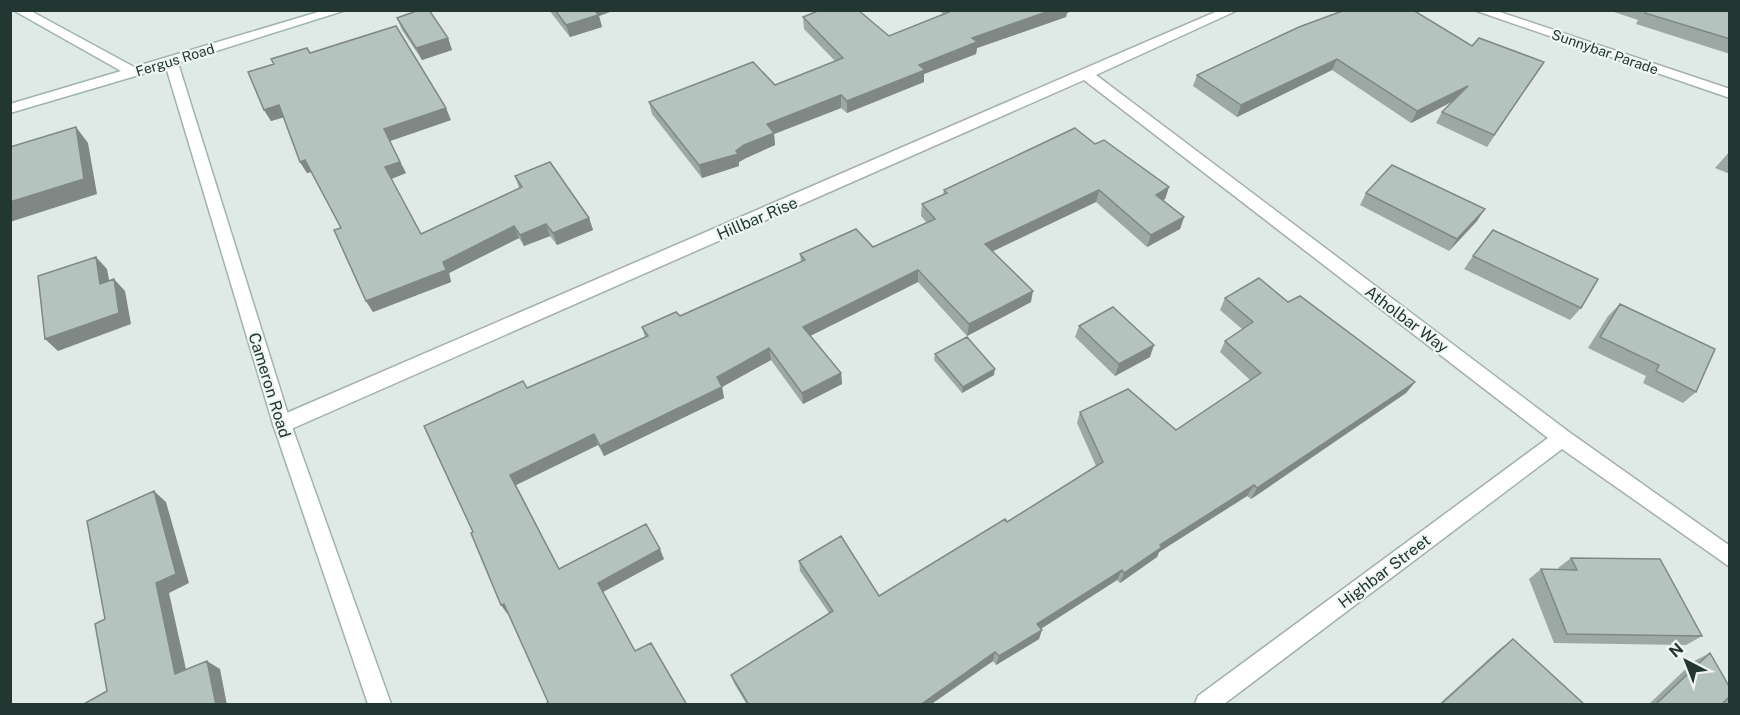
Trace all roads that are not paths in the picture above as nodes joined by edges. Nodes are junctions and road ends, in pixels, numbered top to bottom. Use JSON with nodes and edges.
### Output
{"nodes":[{"id":1,"x":19,"y":10,"type":"edge"},
{"id":2,"x":340,"y":10,"type":"edge"},
{"id":3,"x":1232,"y":10,"type":"edge"},
{"id":4,"x":1480,"y":10,"type":"edge"},
{"id":5,"x":171,"y":61,"type":"junction"},
{"id":6,"x":132,"y":72,"type":"junction"},
{"id":7,"x":1087,"y":75,"type":"junction"},
{"id":8,"x":1730,"y":94,"type":"edge"},
{"id":9,"x":10,"y":109,"type":"edge"},
{"id":10,"x":282,"y":424,"type":"junction"},
{"id":11,"x":1562,"y":438,"type":"junction"},
{"id":12,"x":1730,"y":558,"type":"edge"},
{"id":13,"x":380,"y":705,"type":"edge"},
{"id":14,"x":1206,"y":705,"type":"edge"}],
"edges":[{"from":1,"to":6,"type":"street"},
{"from":2,"to":5,"type":"street","name":"Fergus Road"},
{"from":3,"to":7,"type":"street","name":"Hillbar Rise"},
{"from":4,"to":8,"type":"street","name":"Sunnybar Parade"},
{"from":5,"to":6,"type":"street","name":"Fergus Road"},
{"from":5,"to":10,"type":"street","name":"Cameron Road"},
{"from":6,"to":9,"type":"street","name":"Fergus Road"},
{"from":7,"to":10,"type":"street","name":"Hillbar Rise"},
{"from":7,"to":11,"type":"street","name":"Atholbar Way"},
{"from":10,"to":13,"type":"street","name":"Cameron Road"},
{"from":11,"to":12,"type":"street","name":"Atholbar Way"},
{"from":11,"to":14,"type":"street","name":"Highbar Street"}]}
